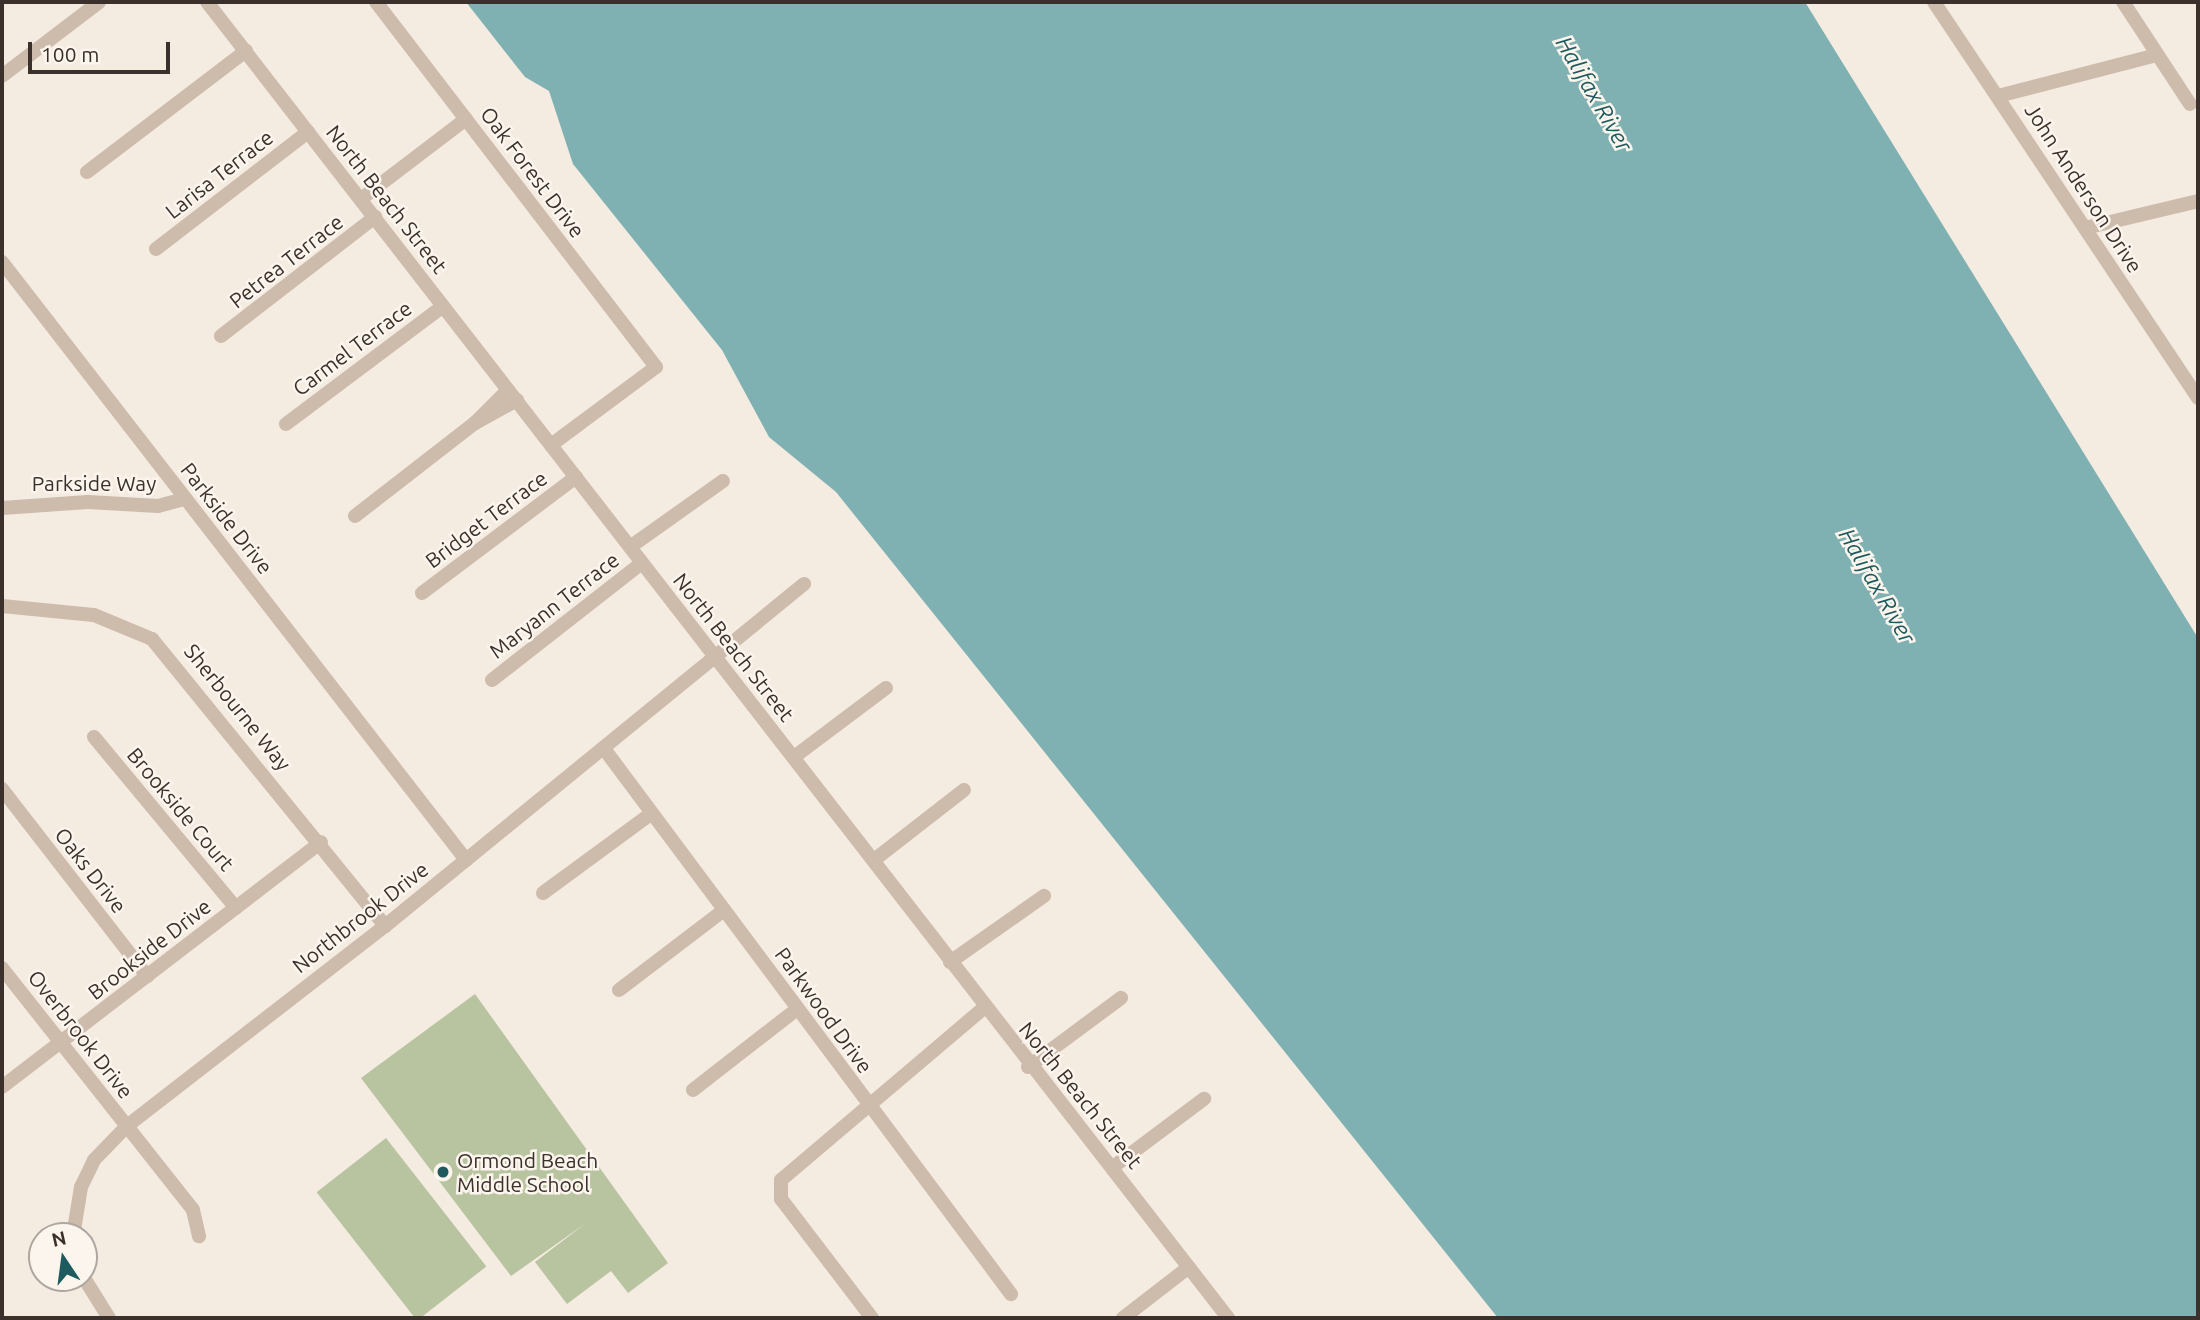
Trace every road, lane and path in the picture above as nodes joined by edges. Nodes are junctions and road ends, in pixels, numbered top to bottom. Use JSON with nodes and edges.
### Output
{"nodes":[{"id":1,"x":99,"y":2,"type":"edge"},
{"id":2,"x":207,"y":2,"type":"edge"},
{"id":3,"x":376,"y":2,"type":"edge"},
{"id":4,"x":1934,"y":2,"type":"edge"},
{"id":5,"x":2123,"y":2,"type":"edge"},
{"id":6,"x":246,"y":51,"type":"junction"},
{"id":7,"x":2156,"y":55,"type":"junction"},
{"id":8,"x":2,"y":76,"type":"edge"},
{"id":9,"x":1998,"y":96,"type":"junction"},
{"id":10,"x":2190,"y":104,"type":"dead end"},
{"id":11,"x":466,"y":118,"type":"junction"},
{"id":12,"x":309,"y":132,"type":"junction"},
{"id":13,"x":87,"y":172,"type":"dead end"},
{"id":14,"x":361,"y":199,"type":"junction"},
{"id":15,"x":2198,"y":201,"type":"edge"},
{"id":16,"x":375,"y":216,"type":"junction"},
{"id":17,"x":2085,"y":228,"type":"junction"},
{"id":18,"x":156,"y":249,"type":"dead end"},
{"id":19,"x":2,"y":262,"type":"edge"},
{"id":20,"x":443,"y":306,"type":"junction"},
{"id":21,"x":221,"y":336,"type":"dead end"},
{"id":22,"x":513,"y":395,"type":"junction"},
{"id":23,"x":2198,"y":398,"type":"edge"},
{"id":24,"x":286,"y":424,"type":"dead end"},
{"id":25,"x":551,"y":445,"type":"junction"},
{"id":26,"x":576,"y":477,"type":"junction"},
{"id":27,"x":723,"y":481,"type":"dead end"},
{"id":28,"x":185,"y":499,"type":"junction"},
{"id":29,"x":2,"y":508,"type":"edge"},
{"id":30,"x":355,"y":516,"type":"dead end"},
{"id":31,"x":630,"y":547,"type":"junction"},
{"id":32,"x":642,"y":563,"type":"junction"},
{"id":33,"x":804,"y":584,"type":"dead end"},
{"id":34,"x":422,"y":593,"type":"dead end"},
{"id":35,"x":2,"y":606,"type":"edge"},
{"id":36,"x":712,"y":654,"type":"junction"},
{"id":37,"x":492,"y":680,"type":"dead end"},
{"id":38,"x":886,"y":688,"type":"dead end"},
{"id":39,"x":94,"y":737,"type":"dead end"},
{"id":40,"x":605,"y":750,"type":"junction"},
{"id":41,"x":794,"y":758,"type":"junction"},
{"id":42,"x":2,"y":789,"type":"edge"},
{"id":43,"x":964,"y":790,"type":"dead end"},
{"id":44,"x":652,"y":813,"type":"junction"},
{"id":45,"x":321,"y":842,"type":"junction"},
{"id":46,"x":466,"y":860,"type":"junction"},
{"id":47,"x":873,"y":860,"type":"junction"},
{"id":48,"x":543,"y":893,"type":"dead end"},
{"id":49,"x":1044,"y":895,"type":"dead end"},
{"id":50,"x":236,"y":908,"type":"junction"},
{"id":51,"x":724,"y":910,"type":"junction"},
{"id":52,"x":385,"y":926,"type":"junction"},
{"id":53,"x":950,"y":962,"type":"junction"},
{"id":54,"x":2,"y":968,"type":"edge"},
{"id":55,"x":147,"y":976,"type":"junction"},
{"id":56,"x":619,"y":990,"type":"dead end"},
{"id":57,"x":1121,"y":998,"type":"dead end"},
{"id":58,"x":984,"y":1008,"type":"junction"},
{"id":59,"x":797,"y":1009,"type":"junction"},
{"id":60,"x":62,"y":1044,"type":"junction"},
{"id":61,"x":1028,"y":1067,"type":"junction"},
{"id":62,"x":2,"y":1087,"type":"edge"},
{"id":63,"x":693,"y":1090,"type":"dead end"},
{"id":64,"x":1204,"y":1099,"type":"dead end"},
{"id":65,"x":867,"y":1104,"type":"junction"},
{"id":66,"x":127,"y":1126,"type":"junction"},
{"id":67,"x":1114,"y":1167,"type":"junction"},
{"id":68,"x":75,"y":1222,"type":"edge"},
{"id":69,"x":199,"y":1236,"type":"dead end"},
{"id":70,"x":1189,"y":1267,"type":"junction"},
{"id":71,"x":92,"y":1292,"type":"edge"},
{"id":72,"x":1011,"y":1294,"type":"dead end"},
{"id":73,"x":109,"y":1318,"type":"edge"},
{"id":74,"x":872,"y":1318,"type":"edge"},
{"id":75,"x":1123,"y":1318,"type":"edge"},
{"id":76,"x":1228,"y":1318,"type":"edge"}],
"edges":[{"from":1,"to":8,"type":"street"},
{"from":2,"to":6,"type":"street","name":"North Beach Street"},
{"from":3,"to":11,"type":"street","name":"Oak Forest Drive"},
{"from":4,"to":9,"type":"street","name":"John Anderson Drive"},
{"from":5,"to":7,"type":"street"},
{"from":6,"to":12,"type":"street","name":"North Beach Street"},
{"from":6,"to":13,"type":"street"},
{"from":7,"to":9,"type":"street"},
{"from":7,"to":10,"type":"street"},
{"from":9,"to":17,"type":"street","name":"John Anderson Drive"},
{"from":11,"to":14,"type":"street"},
{"from":11,"to":25,"type":"street","name":"Oak Forest Drive"},
{"from":12,"to":14,"type":"street","name":"North Beach Street"},
{"from":12,"to":18,"type":"street","name":"Larisa Terrace"},
{"from":14,"to":16,"type":"street","name":"North Beach Street"},
{"from":15,"to":17,"type":"street"},
{"from":16,"to":20,"type":"street","name":"North Beach Street"},
{"from":16,"to":21,"type":"street","name":"Petrea Terrace"},
{"from":17,"to":23,"type":"street","name":"John Anderson Drive"},
{"from":19,"to":28,"type":"street","name":"Parkside Drive"},
{"from":20,"to":22,"type":"street","name":"North Beach Street"},
{"from":20,"to":24,"type":"street","name":"Carmel Terrace"},
{"from":22,"to":25,"type":"street","name":"North Beach Street"},
{"from":22,"to":30,"type":"street"},
{"from":25,"to":26,"type":"street","name":"North Beach Street"},
{"from":26,"to":31,"type":"street","name":"North Beach Street"},
{"from":26,"to":34,"type":"street","name":"Bridget Terrace"},
{"from":27,"to":31,"type":"street"},
{"from":28,"to":29,"type":"street","name":"Parkside Way"},
{"from":28,"to":46,"type":"street","name":"Parkside Drive"},
{"from":31,"to":32,"type":"street","name":"North Beach Street"},
{"from":32,"to":36,"type":"street","name":"North Beach Street"},
{"from":32,"to":37,"type":"street","name":"Maryann Terrace"},
{"from":33,"to":36,"type":"street","name":"Northbrook Drive"},
{"from":35,"to":45,"type":"street","name":"Sherbourne Way"},
{"from":36,"to":40,"type":"street","name":"Northbrook Drive"},
{"from":36,"to":41,"type":"street","name":"North Beach Street"},
{"from":38,"to":41,"type":"street"},
{"from":39,"to":50,"type":"street","name":"Brookside Court"},
{"from":40,"to":44,"type":"street","name":"Parkwood Drive"},
{"from":40,"to":46,"type":"street","name":"Northbrook Drive"},
{"from":41,"to":47,"type":"street","name":"North Beach Street"},
{"from":42,"to":55,"type":"street","name":"Oaks Drive"},
{"from":43,"to":47,"type":"street"},
{"from":44,"to":48,"type":"street"},
{"from":44,"to":51,"type":"street","name":"Parkwood Drive"},
{"from":45,"to":50,"type":"street","name":"Brookside Drive"},
{"from":45,"to":52,"type":"street","name":"Sherbourne Way"},
{"from":46,"to":52,"type":"street","name":"Northbrook Drive"},
{"from":47,"to":53,"type":"street","name":"North Beach Street"},
{"from":49,"to":53,"type":"street"},
{"from":50,"to":55,"type":"street","name":"Brookside Drive"},
{"from":51,"to":56,"type":"street"},
{"from":51,"to":59,"type":"street","name":"Parkwood Drive"},
{"from":52,"to":66,"type":"street","name":"Northbrook Drive"},
{"from":53,"to":58,"type":"street","name":"North Beach Street"},
{"from":54,"to":60,"type":"street","name":"Overbrook Drive"},
{"from":55,"to":60,"type":"street","name":"Brookside Drive"},
{"from":57,"to":61,"type":"street"},
{"from":58,"to":61,"type":"street","name":"North Beach Street"},
{"from":58,"to":65,"type":"street"},
{"from":59,"to":63,"type":"street"},
{"from":59,"to":65,"type":"street","name":"Parkwood Drive"},
{"from":60,"to":62,"type":"street","name":"Brookside Drive"},
{"from":60,"to":66,"type":"street","name":"Overbrook Drive"},
{"from":61,"to":67,"type":"street","name":"North Beach Street"},
{"from":64,"to":67,"type":"street"},
{"from":65,"to":72,"type":"street","name":"Parkwood Drive"},
{"from":65,"to":74,"type":"street"},
{"from":66,"to":68,"type":"street","name":"Northbrook Drive"},
{"from":66,"to":69,"type":"street","name":"Overbrook Drive"},
{"from":67,"to":70,"type":"street","name":"North Beach Street"},
{"from":70,"to":75,"type":"street"},
{"from":70,"to":76,"type":"street","name":"North Beach Street"},
{"from":71,"to":73,"type":"street"}]}
